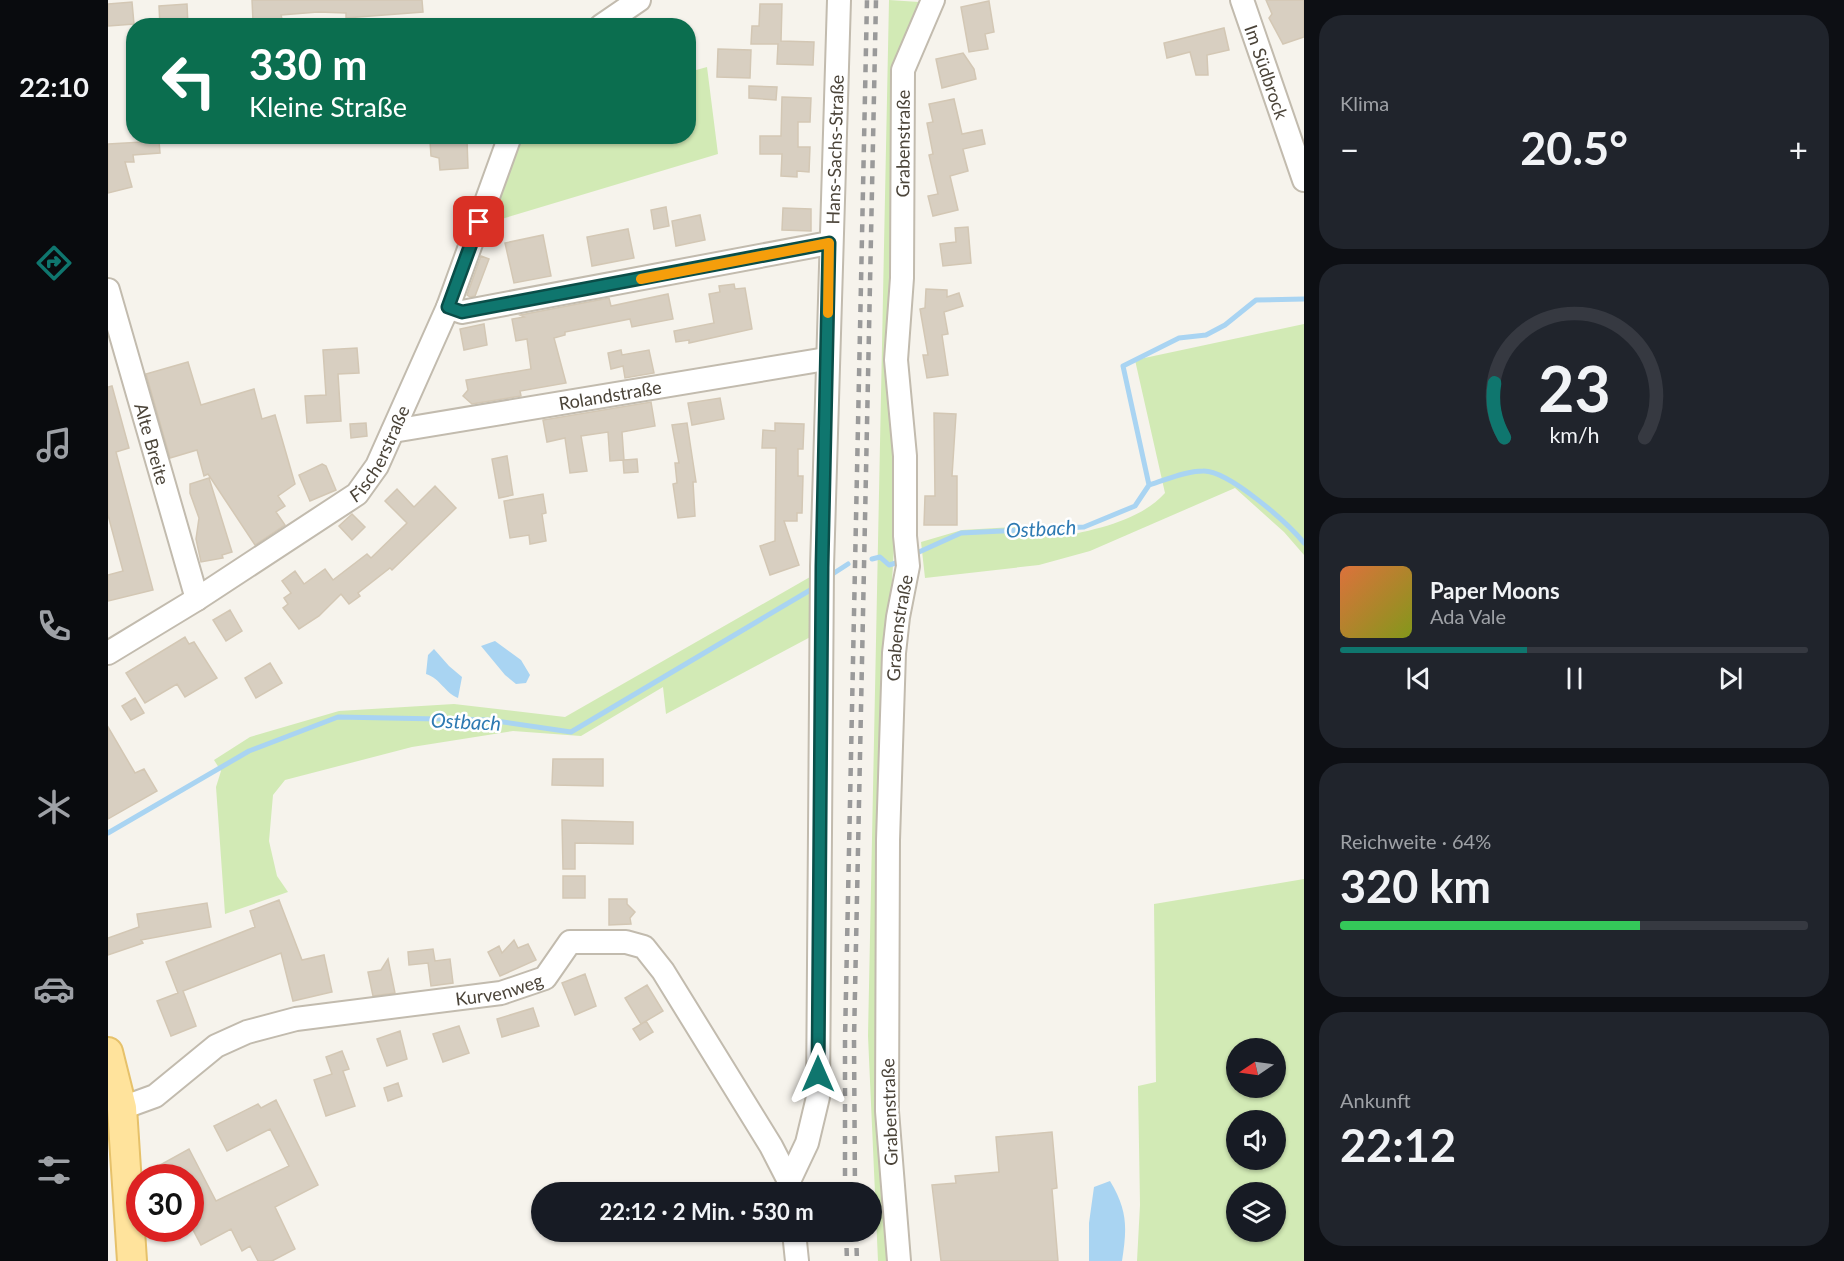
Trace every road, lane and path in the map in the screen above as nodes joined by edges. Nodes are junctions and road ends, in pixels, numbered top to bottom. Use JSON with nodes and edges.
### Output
{"nodes":[{"id":1,"x":638,"y":0,"type":"edge"},
{"id":2,"x":838,"y":0,"type":"edge"},
{"id":3,"x":933,"y":0,"type":"edge"},
{"id":4,"x":1242,"y":0,"type":"edge"},
{"id":5,"x":612,"y":18,"type":"edge"},
{"id":6,"x":507,"y":144,"type":"edge"},
{"id":7,"x":1304,"y":180,"type":"edge"},
{"id":8,"x":829,"y":243,"type":"junction"},
{"id":9,"x":108,"y":290,"type":"edge"},
{"id":10,"x":448,"y":307,"type":"junction"},
{"id":11,"x":826,"y":359,"type":"junction"},
{"id":12,"x":393,"y":431,"type":"junction"},
{"id":13,"x":197,"y":599,"type":"junction"},
{"id":14,"x":108,"y":653,"type":"edge"},
{"id":15,"x":108,"y":1052,"type":"edge"},
{"id":16,"x":122,"y":1108,"type":"junction"},
{"id":17,"x":807,"y":1143,"type":"junction"},
{"id":18,"x":771,"y":1146,"type":"junction"},
{"id":19,"x":787,"y":1182,"type":"edge"},
{"id":20,"x":791,"y":1182,"type":"edge"},
{"id":21,"x":795,"y":1242,"type":"edge"},
{"id":22,"x":132,"y":1261,"type":"edge"},
{"id":23,"x":797,"y":1261,"type":"edge"},
{"id":24,"x":899,"y":1261,"type":"edge"}],
"edges":[{"from":1,"to":5,"type":"street"},
{"from":2,"to":8,"type":"street","name":"Hans-Sachs-Straße"},
{"from":3,"to":24,"type":"street","name":"Grabenstraße"},
{"from":4,"to":7,"type":"street","name":"Im Südbrock"},
{"from":6,"to":10,"type":"street","name":"Fischerstraße"},
{"from":8,"to":10,"type":"street"},
{"from":8,"to":11,"type":"street","name":"Hans-Sachs-Straße"},
{"from":9,"to":13,"type":"street","name":"Alte Breite"},
{"from":10,"to":12,"type":"street","name":"Fischerstraße"},
{"from":11,"to":12,"type":"street","name":"Rolandstraße"},
{"from":11,"to":17,"type":"street","name":"Hans-Sachs-Straße"},
{"from":12,"to":13,"type":"street","name":"Fischerstraße"},
{"from":13,"to":14,"type":"street","name":"Fischerstraße"},
{"from":15,"to":16,"type":"main road"},
{"from":16,"to":18,"type":"street","name":"Kurvenweg"},
{"from":16,"to":22,"type":"main road"},
{"from":17,"to":18,"type":"street"},
{"from":17,"to":20,"type":"street","name":"Hans-Sachs-Straße"},
{"from":18,"to":19,"type":"street","name":"Kurvenweg"},
{"from":21,"to":23,"type":"street"}]}
